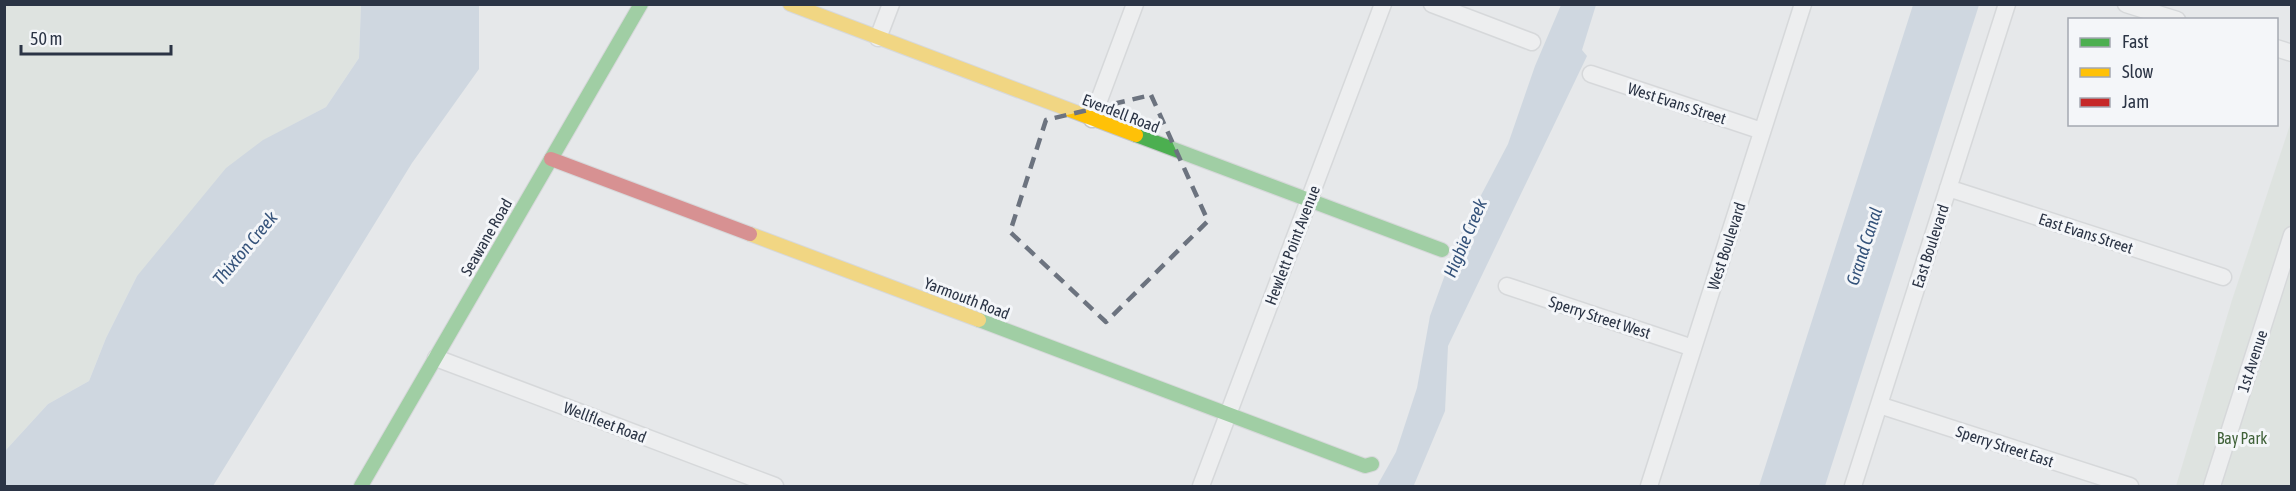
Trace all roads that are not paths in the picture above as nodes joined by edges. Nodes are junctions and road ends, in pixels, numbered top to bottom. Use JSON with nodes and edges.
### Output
{"nodes":[{"id":1,"x":641,"y":4,"type":"edge"},
{"id":2,"x":790,"y":4,"type":"edge"},
{"id":3,"x":891,"y":4,"type":"edge"},
{"id":4,"x":1135,"y":4,"type":"edge"},
{"id":5,"x":1383,"y":4,"type":"edge"},
{"id":6,"x":1432,"y":4,"type":"edge"},
{"id":7,"x":1803,"y":4,"type":"edge"},
{"id":8,"x":2007,"y":4,"type":"edge"},
{"id":9,"x":2126,"y":4,"type":"edge"},
{"id":10,"x":2171,"y":18,"type":"edge"},
{"id":11,"x":878,"y":38,"type":"junction"},
{"id":12,"x":1532,"y":42,"type":"dead end"},
{"id":13,"x":1591,"y":74,"type":"dead end"},
{"id":14,"x":1092,"y":119,"type":"junction"},
{"id":15,"x":1762,"y":131,"type":"junction"},
{"id":16,"x":551,"y":159,"type":"junction"},
{"id":17,"x":1948,"y":188,"type":"junction"},
{"id":18,"x":1308,"y":201,"type":"junction"},
{"id":19,"x":2292,"y":235,"type":"edge"},
{"id":20,"x":1442,"y":250,"type":"dead end"},
{"id":21,"x":2223,"y":278,"type":"dead end"},
{"id":22,"x":1506,"y":286,"type":"dead end"},
{"id":23,"x":1693,"y":348,"type":"junction"},
{"id":24,"x":436,"y":358,"type":"junction"},
{"id":25,"x":1879,"y":405,"type":"junction"},
{"id":26,"x":1228,"y":414,"type":"junction"},
{"id":27,"x":1372,"y":464,"type":"dead end"},
{"id":28,"x":361,"y":486,"type":"edge"},
{"id":29,"x":775,"y":486,"type":"edge"},
{"id":30,"x":1201,"y":486,"type":"edge"},
{"id":31,"x":1649,"y":486,"type":"edge"},
{"id":32,"x":1853,"y":486,"type":"edge"},
{"id":33,"x":2130,"y":486,"type":"edge"},
{"id":34,"x":2212,"y":486,"type":"edge"}],
"edges":[{"from":1,"to":16,"type":"street","name":"Seawane Road"},
{"from":2,"to":11,"type":"street","name":"Everdell Road"},
{"from":3,"to":11,"type":"street"},
{"from":4,"to":14,"type":"street"},
{"from":5,"to":18,"type":"street","name":"Hewlett Point Avenue"},
{"from":6,"to":12,"type":"street"},
{"from":7,"to":15,"type":"street","name":"West Boulevard"},
{"from":8,"to":17,"type":"street","name":"East Boulevard"},
{"from":9,"to":10,"type":"street"},
{"from":11,"to":14,"type":"street","name":"Everdell Road"},
{"from":13,"to":15,"type":"street","name":"West Evans Street"},
{"from":14,"to":18,"type":"street","name":"Everdell Road"},
{"from":15,"to":23,"type":"street","name":"West Boulevard"},
{"from":16,"to":24,"type":"street","name":"Seawane Road"},
{"from":16,"to":26,"type":"street","name":"Yarmouth Road"},
{"from":17,"to":21,"type":"street","name":"East Evans Street"},
{"from":17,"to":25,"type":"street","name":"East Boulevard"},
{"from":18,"to":20,"type":"street","name":"Everdell Road"},
{"from":18,"to":26,"type":"street","name":"Hewlett Point Avenue"},
{"from":19,"to":34,"type":"street","name":"1st Avenue"},
{"from":22,"to":23,"type":"street","name":"Sperry Street West"},
{"from":23,"to":31,"type":"street","name":"West Boulevard"},
{"from":24,"to":28,"type":"street","name":"Seawane Road"},
{"from":24,"to":29,"type":"street","name":"Wellfleet Road"},
{"from":25,"to":32,"type":"street","name":"East Boulevard"},
{"from":25,"to":33,"type":"street","name":"Sperry Street East"},
{"from":26,"to":27,"type":"street","name":"Yarmouth Road"},
{"from":26,"to":30,"type":"street","name":"Hewlett Point Avenue"}]}
